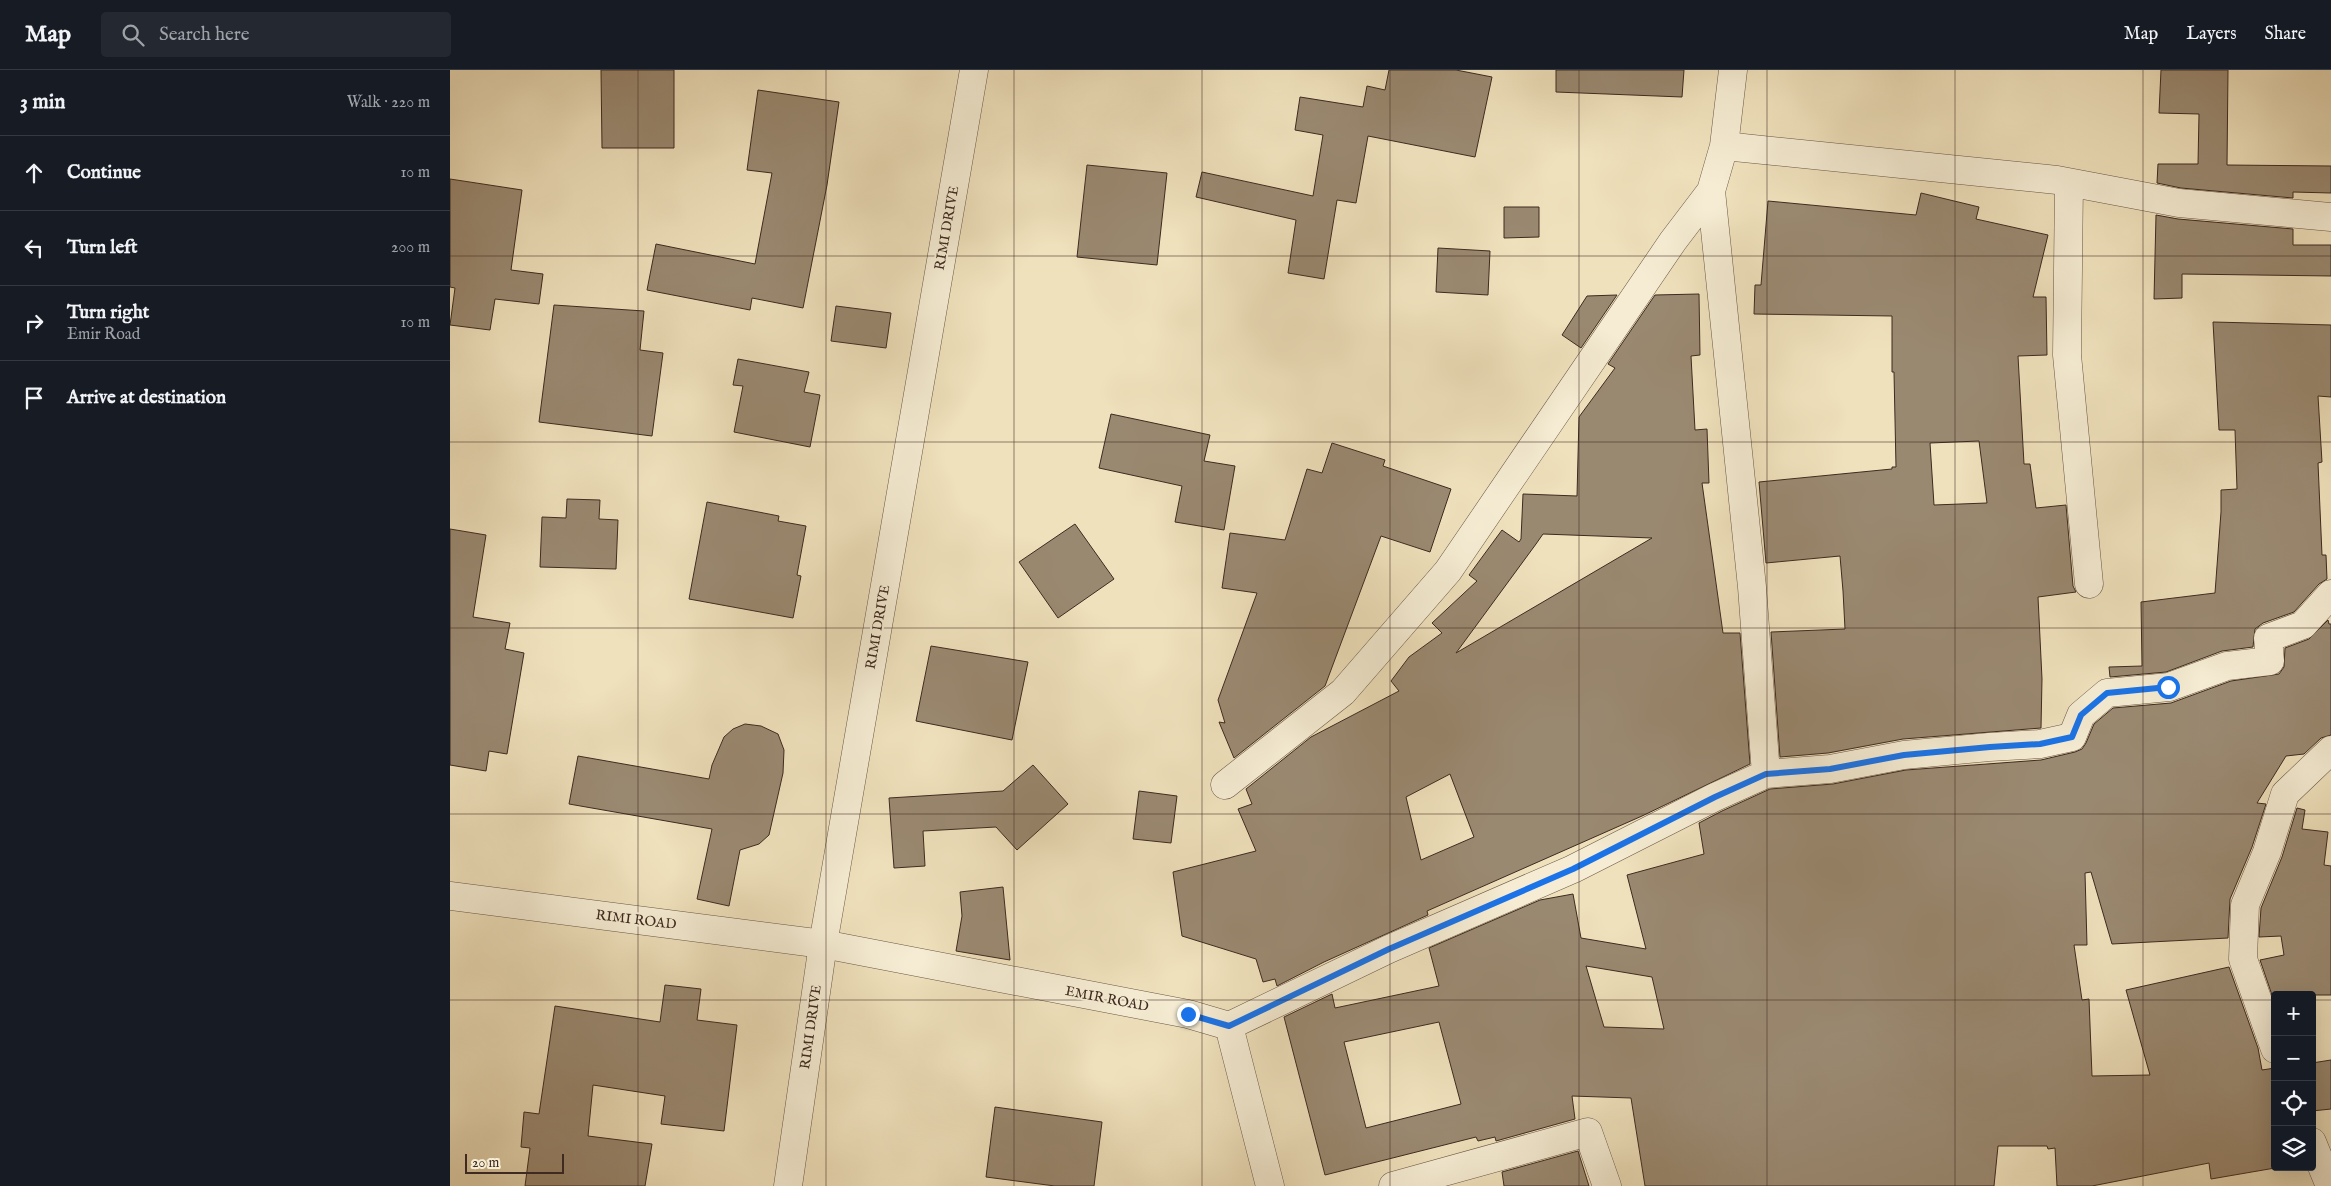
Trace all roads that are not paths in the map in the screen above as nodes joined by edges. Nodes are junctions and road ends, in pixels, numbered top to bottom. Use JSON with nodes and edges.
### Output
{"nodes":[{"id":1,"x":974,"y":70,"type":"edge"},
{"id":2,"x":1733,"y":70,"type":"edge"},
{"id":3,"x":1724,"y":146,"type":"junction"},
{"id":4,"x":2069,"y":183,"type":"junction"},
{"id":5,"x":1712,"y":191,"type":"junction"},
{"id":6,"x":2331,"y":217,"type":"edge"},
{"id":7,"x":2090,"y":584,"type":"dead end"},
{"id":8,"x":2331,"y":594,"type":"edge"},
{"id":9,"x":2331,"y":750,"type":"edge"},
{"id":10,"x":1766,"y":774,"type":"junction"},
{"id":11,"x":1225,"y":785,"type":"dead end"},
{"id":12,"x":450,"y":896,"type":"edge"},
{"id":13,"x":823,"y":944,"type":"junction"},
{"id":14,"x":1229,"y":1026,"type":"junction"},
{"id":15,"x":2271,"y":1037,"type":"edge"},
{"id":16,"x":2316,"y":1152,"type":"edge"},
{"id":17,"x":788,"y":1186,"type":"edge"},
{"id":18,"x":1270,"y":1186,"type":"edge"},
{"id":19,"x":1393,"y":1186,"type":"edge"},
{"id":20,"x":1606,"y":1186,"type":"edge"},
{"id":21,"x":2330,"y":1186,"type":"edge"}],
"edges":[{"from":1,"to":13,"type":"street","name":"RIMI DRIVE"},
{"from":2,"to":3,"type":"street"},
{"from":3,"to":4,"type":"street"},
{"from":3,"to":5,"type":"street"},
{"from":4,"to":6,"type":"street"},
{"from":4,"to":7,"type":"street"},
{"from":5,"to":10,"type":"street"},
{"from":5,"to":11,"type":"street"},
{"from":8,"to":10,"type":"street"},
{"from":9,"to":15,"type":"street"},
{"from":10,"to":14,"type":"street"},
{"from":12,"to":13,"type":"street","name":"RIMI ROAD"},
{"from":13,"to":14,"type":"street","name":"EMIR ROAD"},
{"from":13,"to":17,"type":"street","name":"RIMI DRIVE"},
{"from":14,"to":18,"type":"street"},
{"from":16,"to":21,"type":"street"},
{"from":19,"to":20,"type":"street"}]}
